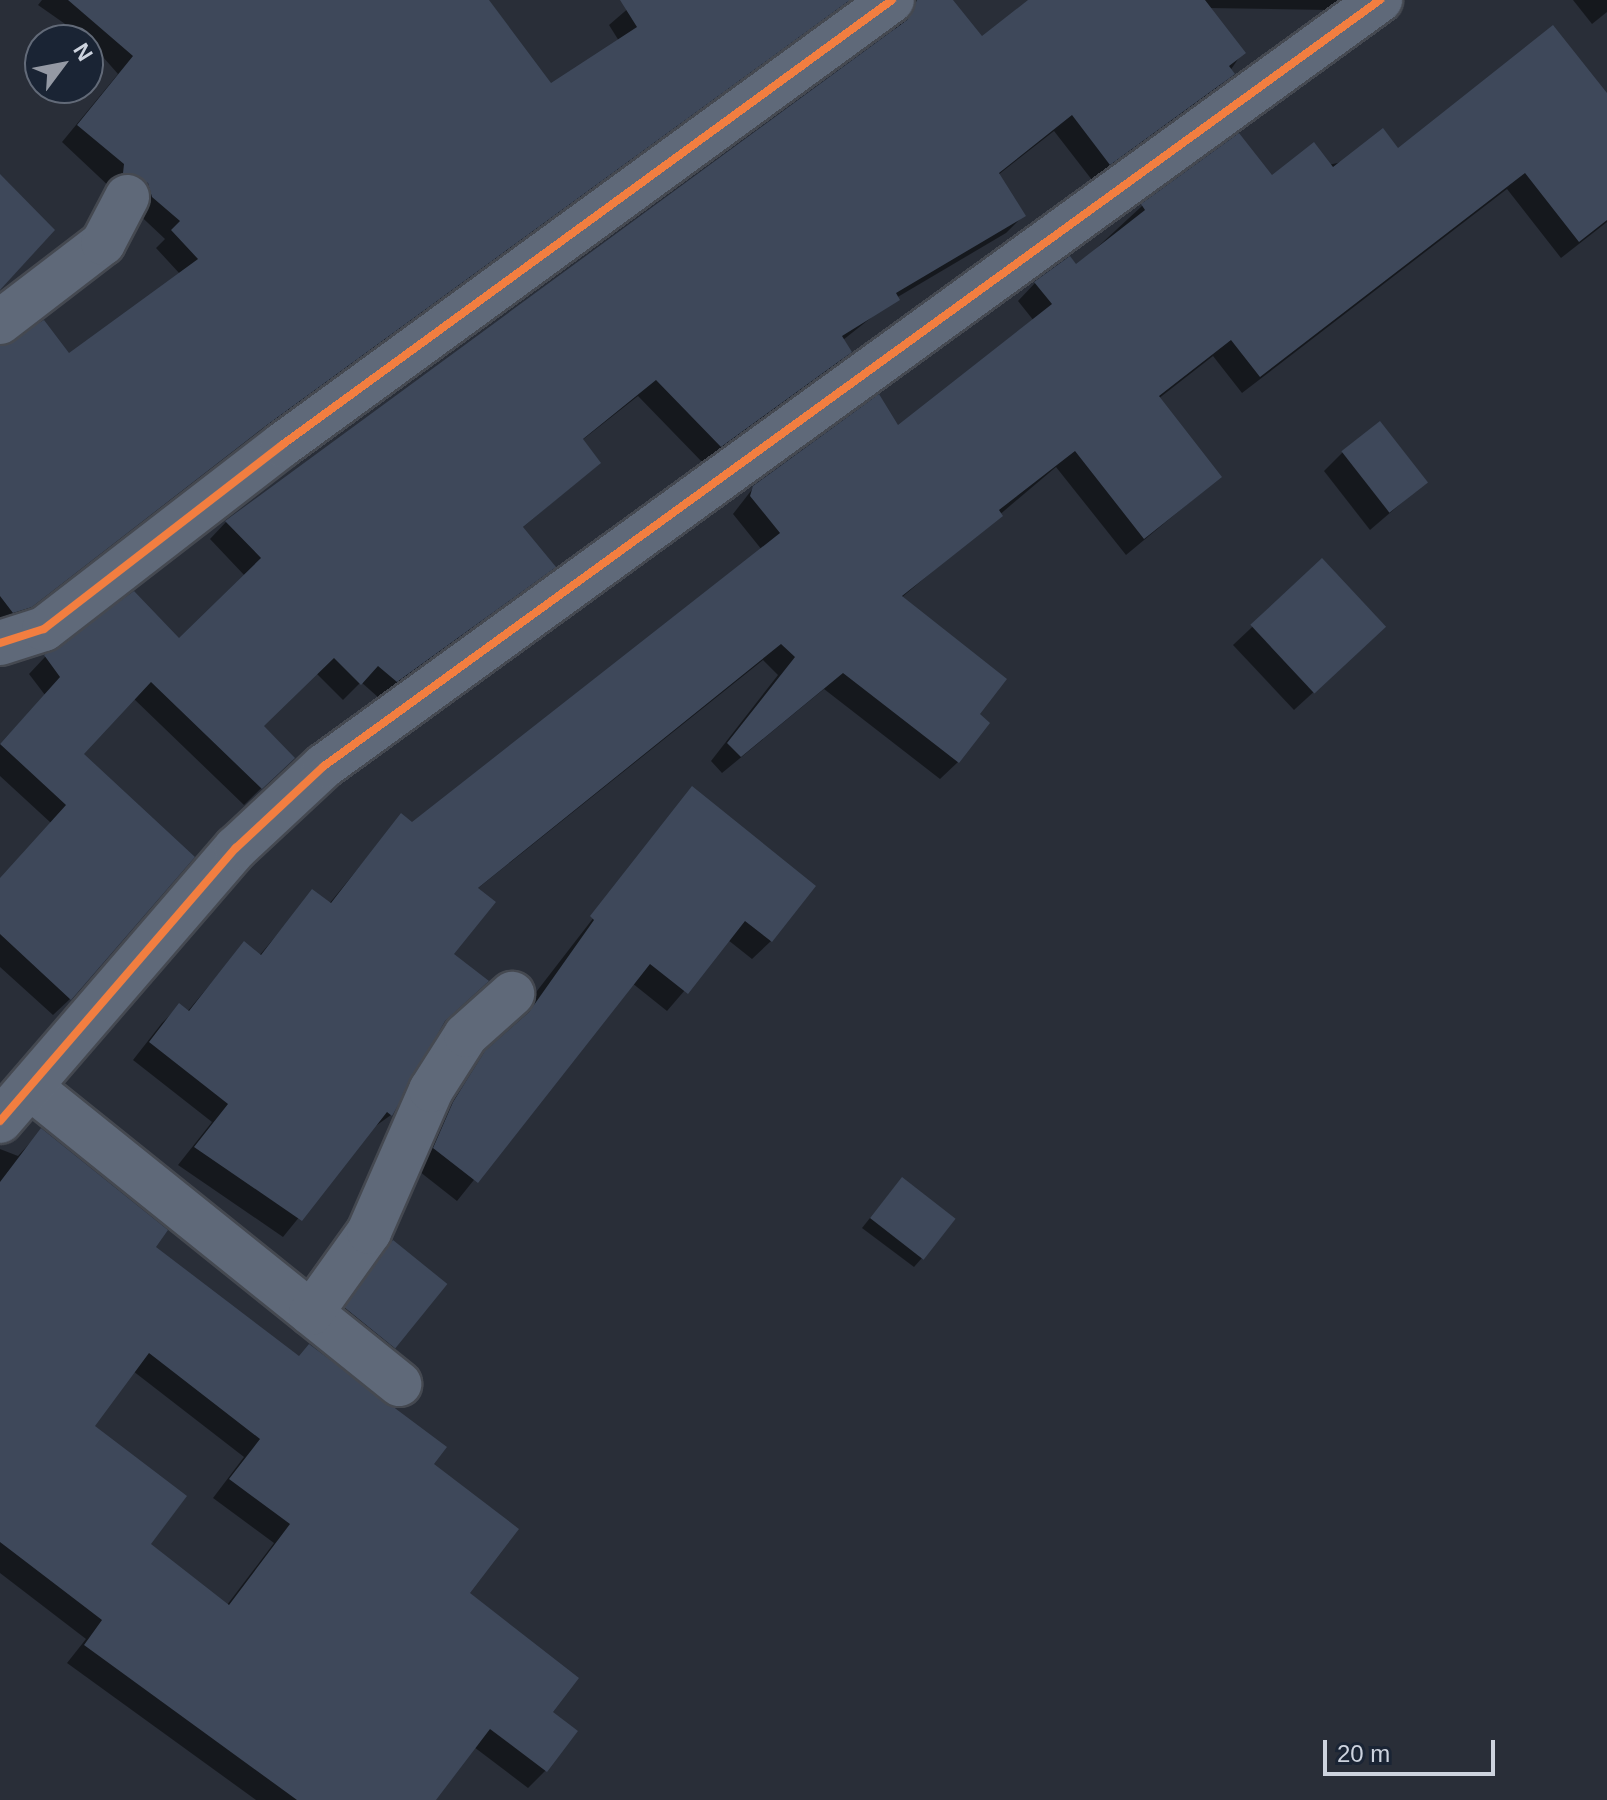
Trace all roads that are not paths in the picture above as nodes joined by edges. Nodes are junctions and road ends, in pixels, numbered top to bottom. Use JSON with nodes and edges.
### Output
{"nodes":[{"id":1,"x":892,"y":0,"type":"edge"},
{"id":2,"x":1380,"y":0,"type":"edge"},
{"id":3,"x":127,"y":197,"type":"dead end"},
{"id":4,"x":0,"y":322,"type":"edge"},
{"id":5,"x":0,"y":643,"type":"edge"},
{"id":6,"x":512,"y":994,"type":"dead end"},
{"id":7,"x":30,"y":1087,"type":"junction"},
{"id":8,"x":0,"y":1121,"type":"edge"},
{"id":9,"x":311,"y":1313,"type":"junction"},
{"id":10,"x":399,"y":1384,"type":"dead end"}],
"edges":[{"from":1,"to":5,"type":"street"},
{"from":2,"to":7,"type":"street"},
{"from":3,"to":4,"type":"street"},
{"from":6,"to":9,"type":"street"},
{"from":7,"to":8,"type":"street"},
{"from":7,"to":9,"type":"street"},
{"from":9,"to":10,"type":"street"}]}
